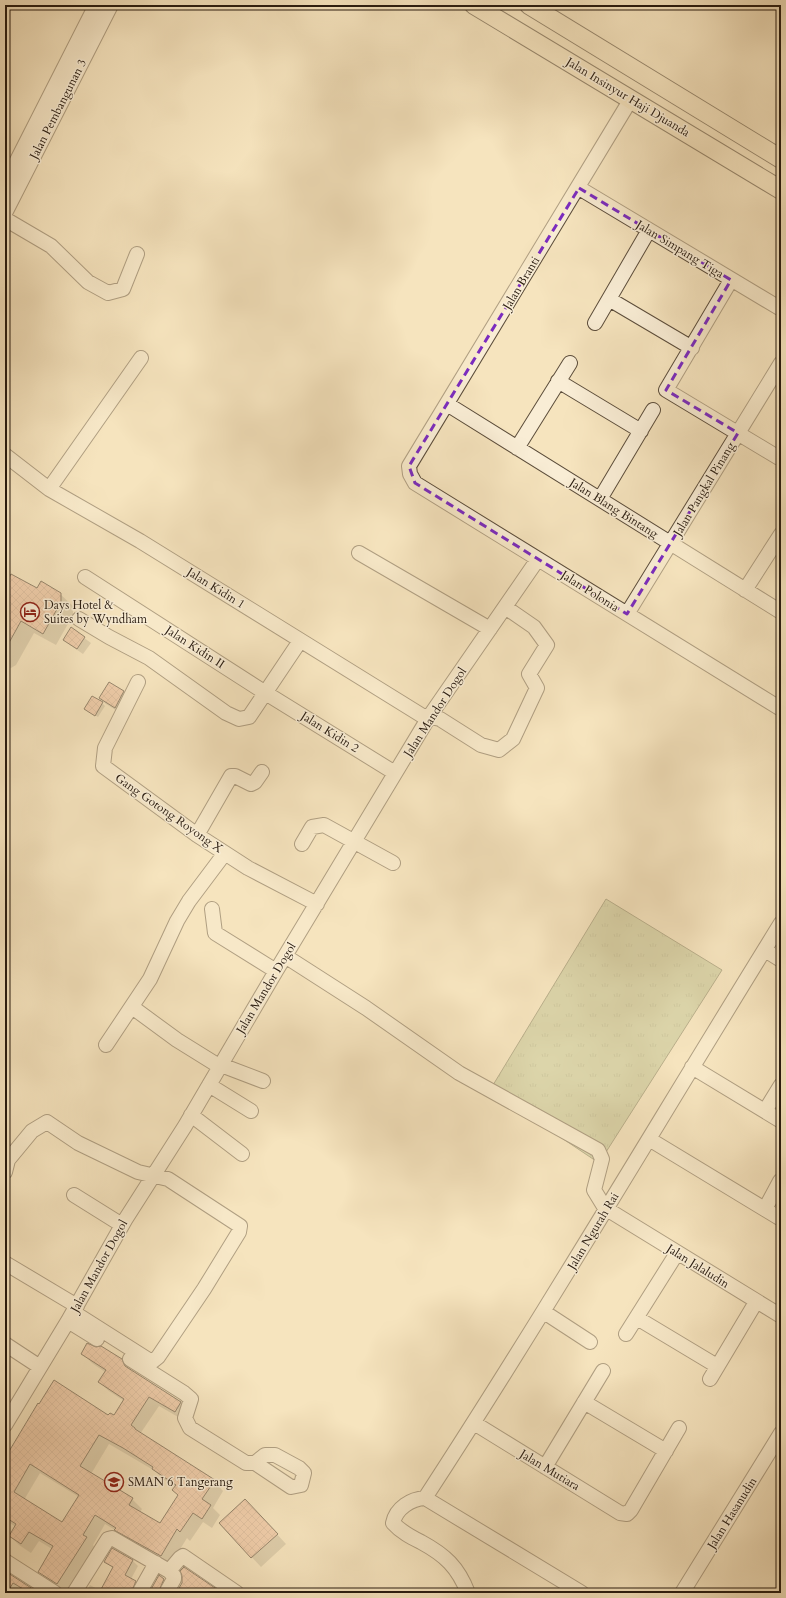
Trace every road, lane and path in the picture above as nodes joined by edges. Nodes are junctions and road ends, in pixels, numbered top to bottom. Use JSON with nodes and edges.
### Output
{"nodes":[{"id":1,"x":96,"y":5,"type":"edge"},
{"id":2,"x":111,"y":5,"type":"edge"},
{"id":3,"x":474,"y":5,"type":"edge"},
{"id":4,"x":529,"y":5,"type":"edge"},
{"id":5,"x":631,"y":99,"type":"junction"},
{"id":6,"x":781,"y":159,"type":"edge"},
{"id":7,"x":5,"y":184,"type":"edge"},
{"id":8,"x":578,"y":188,"type":"junction"},
{"id":9,"x":781,"y":190,"type":"edge"},
{"id":10,"x":5,"y":213,"type":"edge"},
{"id":11,"x":5,"y":219,"type":"edge"},
{"id":12,"x":649,"y":230,"type":"junction"},
{"id":13,"x":137,"y":254,"type":"dead end"},
{"id":14,"x":731,"y":280,"type":"junction"},
{"id":15,"x":609,"y":299,"type":"junction"},
{"id":16,"x":781,"y":309,"type":"edge"},
{"id":17,"x":595,"y":323,"type":"dead end"},
{"id":18,"x":692,"y":348,"type":"junction"},
{"id":19,"x":141,"y":358,"type":"dead end"},
{"id":20,"x":570,"y":362,"type":"dead end"},
{"id":21,"x":781,"y":363,"type":"edge"},
{"id":22,"x":558,"y":381,"type":"junction"},
{"id":23,"x":447,"y":404,"type":"junction"},
{"id":24,"x":653,"y":410,"type":"dead end"},
{"id":25,"x":641,"y":431,"type":"junction"},
{"id":26,"x":738,"y":433,"type":"junction"},
{"id":27,"x":517,"y":448,"type":"junction"},
{"id":28,"x":5,"y":455,"type":"edge"},
{"id":29,"x":779,"y":458,"type":"dead end"},
{"id":30,"x":409,"y":466,"type":"joint"},
{"id":31,"x":49,"y":489,"type":"junction"},
{"id":32,"x":600,"y":499,"type":"junction"},
{"id":33,"x":781,"y":534,"type":"edge"},
{"id":34,"x":671,"y":544,"type":"junction"},
{"id":35,"x":359,"y":553,"type":"dead end"},
{"id":36,"x":538,"y":559,"type":"junction"},
{"id":37,"x":85,"y":577,"type":"dead end"},
{"id":38,"x":745,"y":590,"type":"junction"},
{"id":39,"x":505,"y":607,"type":"junction"},
{"id":40,"x":781,"y":612,"type":"edge"},
{"id":41,"x":627,"y":614,"type":"junction"},
{"id":42,"x":79,"y":619,"type":"dead end"},
{"id":43,"x":490,"y":628,"type":"junction"},
{"id":44,"x":300,"y":640,"type":"junction"},
{"id":45,"x":138,"y":682,"type":"dead end"},
{"id":46,"x":264,"y":692,"type":"junction"},
{"id":47,"x":781,"y":709,"type":"edge"},
{"id":48,"x":429,"y":717,"type":"junction"},
{"id":49,"x":262,"y":772,"type":"dead end"},
{"id":50,"x":396,"y":773,"type":"junction"},
{"id":51,"x":197,"y":835,"type":"junction"},
{"id":52,"x":354,"y":841,"type":"junction"},
{"id":53,"x":302,"y":844,"type":"dead end"},
{"id":54,"x":225,"y":853,"type":"junction"},
{"id":55,"x":392,"y":863,"type":"dead end"},
{"id":56,"x":317,"y":904,"type":"junction"},
{"id":57,"x":212,"y":909,"type":"dead end"},
{"id":58,"x":781,"y":924,"type":"edge"},
{"id":59,"x":765,"y":950,"type":"junction"},
{"id":60,"x":285,"y":956,"type":"junction"},
{"id":61,"x":781,"y":960,"type":"edge"},
{"id":62,"x":276,"y":971,"type":"junction"},
{"id":63,"x":132,"y":1007,"type":"junction"},
{"id":64,"x":106,"y":1045,"type":"dead end"},
{"id":65,"x":221,"y":1065,"type":"junction"},
{"id":66,"x":692,"y":1067,"type":"junction"},
{"id":67,"x":263,"y":1081,"type":"dead end"},
{"id":68,"x":209,"y":1085,"type":"junction"},
{"id":69,"x":781,"y":1085,"type":"edge"},
{"id":70,"x":251,"y":1111,"type":"dead end"},
{"id":71,"x":765,"y":1111,"type":"junction"},
{"id":72,"x":192,"y":1115,"type":"junction"},
{"id":73,"x":781,"y":1121,"type":"edge"},
{"id":74,"x":649,"y":1139,"type":"junction"},
{"id":75,"x":242,"y":1154,"type":"dead end"},
{"id":76,"x":5,"y":1172,"type":"edge"},
{"id":77,"x":155,"y":1175,"type":"junction"},
{"id":78,"x":780,"y":1181,"type":"edge"},
{"id":79,"x":74,"y":1195,"type":"dead end"},
{"id":80,"x":765,"y":1209,"type":"junction"},
{"id":81,"x":611,"y":1212,"type":"junction"},
{"id":82,"x":781,"y":1218,"type":"edge"},
{"id":83,"x":122,"y":1224,"type":"junction"},
{"id":84,"x":677,"y":1253,"type":"junction"},
{"id":85,"x":5,"y":1263,"type":"edge"},
{"id":86,"x":756,"y":1302,"type":"junction"},
{"id":87,"x":544,"y":1312,"type":"junction"},
{"id":88,"x":73,"y":1313,"type":"junction"},
{"id":89,"x":781,"y":1316,"type":"edge"},
{"id":90,"x":637,"y":1318,"type":"junction"},
{"id":91,"x":626,"y":1334,"type":"dead end"},
{"id":92,"x":590,"y":1342,"type":"dead end"},
{"id":93,"x":5,"y":1344,"type":"edge"},
{"id":94,"x":717,"y":1366,"type":"junction"},
{"id":95,"x":40,"y":1367,"type":"junction"},
{"id":96,"x":603,"y":1371,"type":"dead end"},
{"id":97,"x":710,"y":1379,"type":"dead end"},
{"id":98,"x":584,"y":1402,"type":"junction"},
{"id":99,"x":474,"y":1423,"type":"junction"},
{"id":100,"x":5,"y":1425,"type":"edge"},
{"id":101,"x":679,"y":1428,"type":"dead end"},
{"id":102,"x":781,"y":1433,"type":"edge"},
{"id":103,"x":666,"y":1451,"type":"junction"},
{"id":104,"x":255,"y":1463,"type":"dead end"},
{"id":105,"x":545,"y":1467,"type":"junction"},
{"id":106,"x":425,"y":1498,"type":"junction"},
{"id":107,"x":5,"y":1561,"type":"edge"},
{"id":108,"x":156,"y":1563,"type":"junction"},
{"id":109,"x":169,"y":1571,"type":"junction"},
{"id":110,"x":56,"y":1593,"type":"edge"},
{"id":111,"x":74,"y":1593,"type":"edge"},
{"id":112,"x":139,"y":1593,"type":"edge"},
{"id":113,"x":166,"y":1593,"type":"edge"},
{"id":114,"x":237,"y":1593,"type":"edge"},
{"id":115,"x":468,"y":1593,"type":"edge"},
{"id":116,"x":582,"y":1593,"type":"edge"},
{"id":117,"x":682,"y":1593,"type":"edge"}],
"edges":[{"from":1,"to":7,"type":"street","name":"Jalan Pembangunan 3"},
{"from":2,"to":10,"type":"street","name":"Jalan Pembangunan 3"},
{"from":3,"to":5,"type":"main road","name":"Jalan Insinyur Haji Djuanda"},
{"from":4,"to":6,"type":"main road"},
{"from":5,"to":8,"type":"street","name":"Jalan Branti"},
{"from":5,"to":9,"type":"main road","name":"Jalan Insinyur Haji Djuanda"},
{"from":8,"to":12,"type":"street","name":"Jalan Simpang Tiga"},
{"from":8,"to":23,"type":"street","name":"Jalan Branti"},
{"from":11,"to":13,"type":"street"},
{"from":12,"to":14,"type":"street","name":"Jalan Simpang Tiga"},
{"from":12,"to":15,"type":"street"},
{"from":14,"to":16,"type":"street","name":"Jalan Simpang Tiga"},
{"from":14,"to":18,"type":"street"},
{"from":15,"to":17,"type":"street"},
{"from":15,"to":18,"type":"street"},
{"from":18,"to":26,"type":"street"},
{"from":19,"to":31,"type":"street"},
{"from":20,"to":22,"type":"street"},
{"from":21,"to":26,"type":"street","name":"Jalan Pangkal Pinang"},
{"from":22,"to":25,"type":"street"},
{"from":22,"to":27,"type":"street"},
{"from":23,"to":27,"type":"street","name":"Jalan Blang Bintang"},
{"from":23,"to":30,"type":"street","name":"Jalan Branti"},
{"from":24,"to":25,"type":"street"},
{"from":25,"to":32,"type":"street"},
{"from":26,"to":29,"type":"street"},
{"from":26,"to":34,"type":"street","name":"Jalan Pangkal Pinang"},
{"from":27,"to":32,"type":"street","name":"Jalan Blang Bintang"},
{"from":28,"to":31,"type":"street","name":"Jalan Kidin 1"},
{"from":30,"to":36,"type":"street","name":"Jalan Polonia"},
{"from":31,"to":44,"type":"street","name":"Jalan Kidin 1"},
{"from":32,"to":34,"type":"street","name":"Jalan Blang Bintang"},
{"from":33,"to":38,"type":"street"},
{"from":34,"to":38,"type":"street","name":"Jalan Blang Bintang"},
{"from":34,"to":41,"type":"street","name":"Jalan Pangkal Pinang"},
{"from":35,"to":43,"type":"street"},
{"from":36,"to":39,"type":"street","name":"Jalan Mandor Dogol"},
{"from":36,"to":41,"type":"street","name":"Jalan Polonia"},
{"from":37,"to":46,"type":"street","name":"Jalan Kidin II"},
{"from":38,"to":40,"type":"street","name":"Jalan Blang Bintang"},
{"from":39,"to":43,"type":"street","name":"Jalan Mandor Dogol"},
{"from":39,"to":48,"type":"street","name":"Jalan Kidin 1"},
{"from":41,"to":47,"type":"street","name":"Jalan Polonia"},
{"from":42,"to":46,"type":"street"},
{"from":43,"to":48,"type":"street","name":"Jalan Mandor Dogol"},
{"from":44,"to":46,"type":"street"},
{"from":44,"to":48,"type":"street","name":"Jalan Kidin 1"},
{"from":45,"to":51,"type":"street","name":"Gang Gotong Royong X"},
{"from":46,"to":50,"type":"street","name":"Jalan Kidin 2"},
{"from":48,"to":50,"type":"street","name":"Jalan Mandor Dogol"},
{"from":49,"to":51,"type":"street"},
{"from":50,"to":52,"type":"street","name":"Jalan Mandor Dogol"},
{"from":51,"to":54,"type":"street","name":"Gang Gotong Royong X"},
{"from":52,"to":53,"type":"street"},
{"from":52,"to":55,"type":"street"},
{"from":52,"to":56,"type":"street","name":"Jalan Mandor Dogol"},
{"from":54,"to":56,"type":"street","name":"Gang Gotong Royong X"},
{"from":54,"to":63,"type":"street"},
{"from":56,"to":60,"type":"street","name":"Jalan Mandor Dogol"},
{"from":57,"to":62,"type":"street"},
{"from":58,"to":59,"type":"street","name":"Jalan Ngurah Rai"},
{"from":59,"to":61,"type":"street"},
{"from":59,"to":66,"type":"street","name":"Jalan Ngurah Rai"},
{"from":60,"to":62,"type":"street","name":"Jalan Mandor Dogol"},
{"from":60,"to":81,"type":"street"},
{"from":62,"to":65,"type":"street","name":"Jalan Mandor Dogol"},
{"from":63,"to":64,"type":"street"},
{"from":63,"to":65,"type":"street"},
{"from":65,"to":67,"type":"street"},
{"from":65,"to":68,"type":"street","name":"Jalan Mandor Dogol"},
{"from":66,"to":71,"type":"street"},
{"from":66,"to":74,"type":"street","name":"Jalan Ngurah Rai"},
{"from":68,"to":70,"type":"street"},
{"from":68,"to":72,"type":"street","name":"Jalan Mandor Dogol"},
{"from":69,"to":71,"type":"street"},
{"from":71,"to":73,"type":"street"},
{"from":72,"to":75,"type":"street"},
{"from":72,"to":77,"type":"street","name":"Jalan Mandor Dogol"},
{"from":74,"to":80,"type":"street"},
{"from":74,"to":81,"type":"street","name":"Jalan Ngurah Rai"},
{"from":76,"to":77,"type":"street"},
{"from":77,"to":83,"type":"street","name":"Jalan Mandor Dogol"},
{"from":77,"to":88,"type":"street"},
{"from":78,"to":80,"type":"street"},
{"from":79,"to":83,"type":"street"},
{"from":80,"to":82,"type":"street"},
{"from":81,"to":84,"type":"street","name":"Jalan Jalaludin"},
{"from":81,"to":87,"type":"street","name":"Jalan Ngurah Rai"},
{"from":83,"to":88,"type":"street","name":"Jalan Mandor Dogol"},
{"from":84,"to":86,"type":"street","name":"Jalan Jalaludin"},
{"from":84,"to":90,"type":"street"},
{"from":85,"to":88,"type":"street"},
{"from":86,"to":89,"type":"street","name":"Jalan Jalaludin"},
{"from":86,"to":94,"type":"street"},
{"from":87,"to":92,"type":"street"},
{"from":87,"to":99,"type":"street","name":"Jalan Ngurah Rai"},
{"from":88,"to":95,"type":"street","name":"Jalan Mandor Dogol"},
{"from":88,"to":104,"type":"street"},
{"from":90,"to":91,"type":"street"},
{"from":90,"to":94,"type":"street"},
{"from":93,"to":95,"type":"street"},
{"from":94,"to":97,"type":"street"},
{"from":95,"to":100,"type":"street","name":"Jalan Mandor Dogol"},
{"from":96,"to":98,"type":"street"},
{"from":98,"to":103,"type":"street"},
{"from":98,"to":105,"type":"street"},
{"from":99,"to":105,"type":"street","name":"Jalan Mutiara"},
{"from":99,"to":106,"type":"street","name":"Jalan Ngurah Rai"},
{"from":101,"to":103,"type":"street"},
{"from":102,"to":117,"type":"street","name":"Jalan Hasanudin"},
{"from":103,"to":105,"type":"street","name":"Jalan Mutiara"},
{"from":106,"to":115,"type":"street"},
{"from":106,"to":116,"type":"street"},
{"from":107,"to":110,"type":"street"},
{"from":108,"to":109,"type":"street"},
{"from":108,"to":111,"type":"street"},
{"from":108,"to":112,"type":"street"},
{"from":109,"to":113,"type":"street"},
{"from":109,"to":114,"type":"street"}]}
